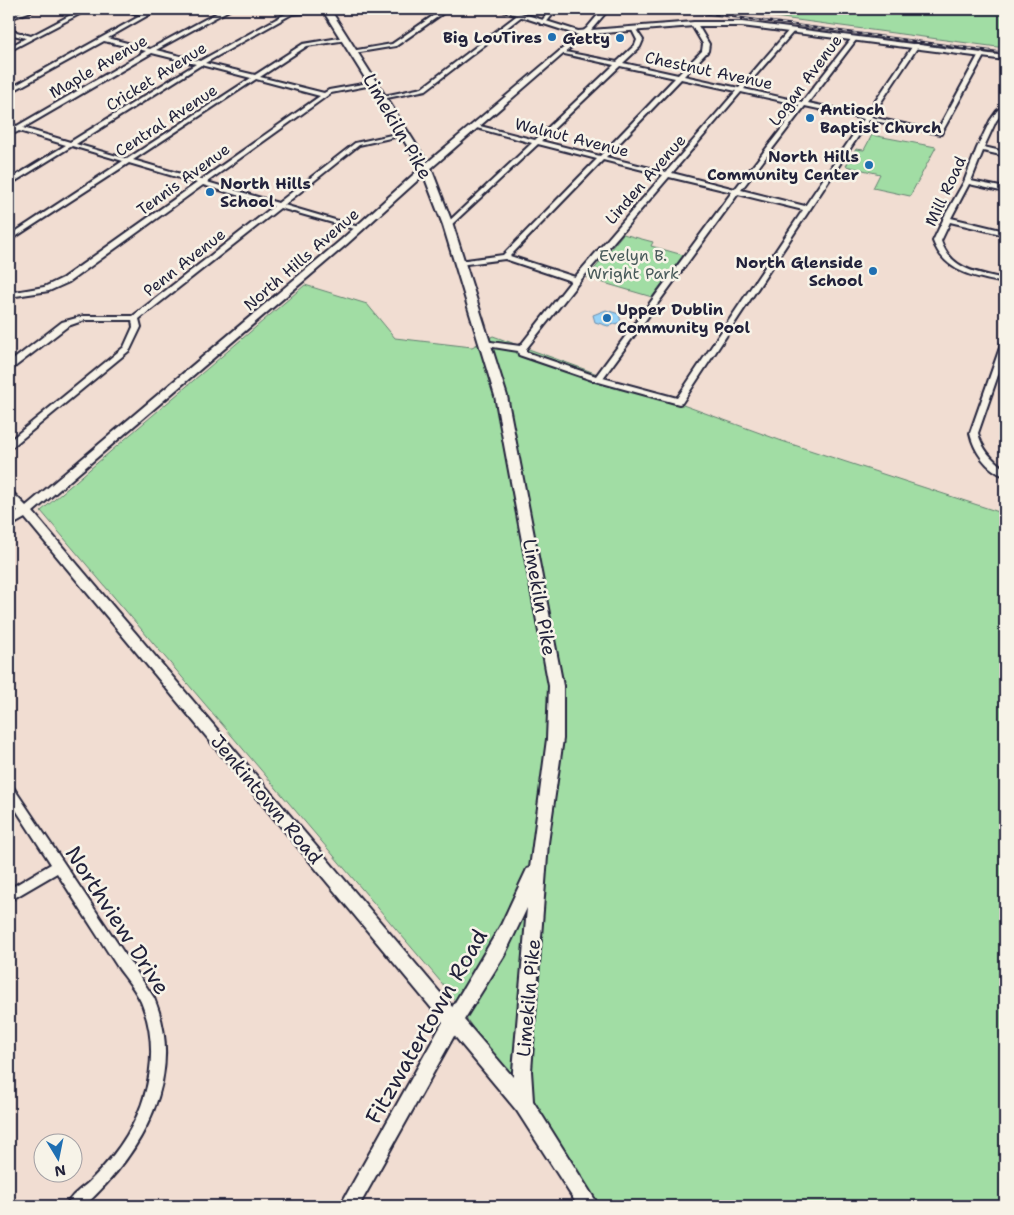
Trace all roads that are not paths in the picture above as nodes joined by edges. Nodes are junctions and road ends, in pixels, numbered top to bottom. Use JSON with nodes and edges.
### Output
{"nodes":[{"id":1,"x":34,"y":9,"type":"edge"},
{"id":2,"x":86,"y":9,"type":"edge"},
{"id":3,"x":121,"y":9,"type":"edge"},
{"id":4,"x":156,"y":9,"type":"edge"},
{"id":5,"x":228,"y":9,"type":"edge"},
{"id":6,"x":325,"y":9,"type":"edge"},
{"id":7,"x":446,"y":9,"type":"edge"},
{"id":8,"x":501,"y":9,"type":"edge"},
{"id":9,"x":554,"y":9,"type":"edge"},
{"id":10,"x":606,"y":9,"type":"edge"},
{"id":11,"x":146,"y":14,"type":"junction"},
{"id":12,"x":520,"y":15,"type":"junction"},
{"id":13,"x":9,"y":17,"type":"edge"},
{"id":14,"x":543,"y":23,"type":"junction"},
{"id":15,"x":594,"y":24,"type":"junction"},
{"id":16,"x":694,"y":24,"type":"junction"},
{"id":17,"x":633,"y":29,"type":"junction"},
{"id":18,"x":792,"y":30,"type":"junction"},
{"id":19,"x":9,"y":32,"type":"edge"},
{"id":20,"x":584,"y":33,"type":"junction"},
{"id":21,"x":30,"y":37,"type":"junction"},
{"id":22,"x":854,"y":38,"type":"junction"},
{"id":23,"x":104,"y":39,"type":"junction"},
{"id":24,"x":345,"y":39,"type":"junction"},
{"id":25,"x":916,"y":45,"type":"junction"},
{"id":26,"x":9,"y":48,"type":"edge"},
{"id":27,"x":150,"y":51,"type":"junction"},
{"id":28,"x":354,"y":51,"type":"junction"},
{"id":29,"x":562,"y":52,"type":"junction"},
{"id":30,"x":982,"y":54,"type":"junction"},
{"id":31,"x":1005,"y":58,"type":"edge"},
{"id":32,"x":201,"y":63,"type":"junction"},
{"id":33,"x":618,"y":65,"type":"junction"},
{"id":34,"x":255,"y":77,"type":"junction"},
{"id":35,"x":679,"y":78,"type":"junction"},
{"id":36,"x":374,"y":84,"type":"junction"},
{"id":37,"x":9,"y":91,"type":"edge"},
{"id":38,"x":740,"y":91,"type":"junction"},
{"id":39,"x":325,"y":95,"type":"junction"},
{"id":40,"x":382,"y":97,"type":"junction"},
{"id":41,"x":803,"y":105,"type":"junction"},
{"id":42,"x":1005,"y":106,"type":"edge"},
{"id":43,"x":996,"y":118,"type":"junction"},
{"id":44,"x":868,"y":120,"type":"junction"},
{"id":45,"x":1005,"y":120,"type":"edge"},
{"id":46,"x":9,"y":126,"type":"edge"},
{"id":47,"x":476,"y":127,"type":"junction"},
{"id":48,"x":18,"y":129,"type":"junction"},
{"id":49,"x":9,"y":134,"type":"edge"},
{"id":50,"x":405,"y":134,"type":"junction"},
{"id":51,"x":536,"y":142,"type":"junction"},
{"id":52,"x":72,"y":144,"type":"junction"},
{"id":53,"x":980,"y":148,"type":"junction"},
{"id":54,"x":1005,"y":154,"type":"edge"},
{"id":55,"x":598,"y":159,"type":"junction"},
{"id":56,"x":128,"y":161,"type":"junction"},
{"id":57,"x":426,"y":168,"type":"junction"},
{"id":58,"x":667,"y":174,"type":"junction"},
{"id":59,"x":202,"y":182,"type":"junction"},
{"id":60,"x":967,"y":182,"type":"junction"},
{"id":61,"x":9,"y":183,"type":"edge"},
{"id":62,"x":1005,"y":190,"type":"edge"},
{"id":63,"x":736,"y":192,"type":"junction"},
{"id":64,"x":279,"y":206,"type":"junction"},
{"id":65,"x":808,"y":209,"type":"junction"},
{"id":66,"x":946,"y":219,"type":"junction"},
{"id":67,"x":448,"y":225,"type":"junction"},
{"id":68,"x":360,"y":229,"type":"junction"},
{"id":69,"x":1005,"y":233,"type":"edge"},
{"id":70,"x":9,"y":239,"type":"edge"},
{"id":71,"x":505,"y":257,"type":"junction"},
{"id":72,"x":459,"y":263,"type":"junction"},
{"id":73,"x":576,"y":280,"type":"junction"},
{"id":74,"x":1005,"y":281,"type":"edge"},
{"id":75,"x":9,"y":296,"type":"edge"},
{"id":76,"x":135,"y":318,"type":"junction"},
{"id":77,"x":484,"y":343,"type":"junction"},
{"id":78,"x":1005,"y":344,"type":"edge"},
{"id":79,"x":522,"y":348,"type":"junction"},
{"id":80,"x":9,"y":367,"type":"edge"},
{"id":81,"x":598,"y":379,"type":"junction"},
{"id":82,"x":9,"y":445,"type":"edge"},
{"id":83,"x":1005,"y":473,"type":"edge"},
{"id":84,"x":9,"y":496,"type":"edge"},
{"id":85,"x":26,"y":512,"type":"junction"},
{"id":86,"x":9,"y":522,"type":"edge"},
{"id":87,"x":9,"y":790,"type":"edge"},
{"id":88,"x":58,"y":866,"type":"junction"},
{"id":89,"x":536,"y":866,"type":"junction"},
{"id":90,"x":9,"y":895,"type":"edge"},
{"id":91,"x":453,"y":1021,"type":"junction"},
{"id":92,"x":524,"y":1104,"type":"junction"},
{"id":93,"x":74,"y":1206,"type":"edge"},
{"id":94,"x":349,"y":1206,"type":"edge"},
{"id":95,"x":589,"y":1206,"type":"edge"}],
"edges":[{"from":1,"to":13,"type":"street"},
{"from":2,"to":21,"type":"street"},
{"from":3,"to":11,"type":"street"},
{"from":4,"to":11,"type":"street"},
{"from":5,"to":27,"type":"street","name":"Maple Avenue"},
{"from":6,"to":24,"type":"main road","name":"Limekiln Pike"},
{"from":6,"to":32,"type":"street","name":"Cricket Avenue"},
{"from":7,"to":28,"type":"street"},
{"from":8,"to":12,"type":"main road"},
{"from":9,"to":14,"type":"street"},
{"from":10,"to":15,"type":"street","name":"North Hills Avenue"},
{"from":11,"to":23,"type":"street"},
{"from":12,"to":14,"type":"main road"},
{"from":12,"to":40,"type":"street"},
{"from":14,"to":20,"type":"main road"},
{"from":15,"to":17,"type":"main road"},
{"from":15,"to":20,"type":"street","name":"North Hills Avenue"},
{"from":16,"to":17,"type":"main road"},
{"from":16,"to":18,"type":"main road"},
{"from":16,"to":35,"type":"street"},
{"from":17,"to":20,"type":"main road"},
{"from":17,"to":33,"type":"street"},
{"from":18,"to":22,"type":"main road"},
{"from":18,"to":38,"type":"street","name":"Linden Avenue"},
{"from":19,"to":21,"type":"street"},
{"from":20,"to":29,"type":"street","name":"North Hills Avenue"},
{"from":21,"to":26,"type":"street"},
{"from":22,"to":25,"type":"main road"},
{"from":22,"to":41,"type":"street","name":"Logan Avenue"},
{"from":23,"to":27,"type":"street"},
{"from":23,"to":37,"type":"street"},
{"from":24,"to":28,"type":"main road","name":"Limekiln Pike"},
{"from":24,"to":34,"type":"street","name":"Central Avenue"},
{"from":25,"to":30,"type":"main road"},
{"from":25,"to":44,"type":"street"},
{"from":27,"to":32,"type":"street"},
{"from":27,"to":48,"type":"street","name":"Maple Avenue"},
{"from":28,"to":36,"type":"main road","name":"Limekiln Pike"},
{"from":29,"to":33,"type":"street","name":"Chestnut Avenue"},
{"from":29,"to":47,"type":"street","name":"North Hills Avenue"},
{"from":30,"to":31,"type":"main road"},
{"from":30,"to":44,"type":"street","name":"Chestnut Avenue"},
{"from":32,"to":34,"type":"street"},
{"from":32,"to":52,"type":"street","name":"Cricket Avenue"},
{"from":33,"to":35,"type":"street","name":"Chestnut Avenue"},
{"from":33,"to":51,"type":"street"},
{"from":34,"to":39,"type":"street"},
{"from":34,"to":56,"type":"street","name":"Central Avenue"},
{"from":35,"to":38,"type":"street","name":"Chestnut Avenue"},
{"from":35,"to":55,"type":"street"},
{"from":36,"to":39,"type":"street","name":"Tennis Avenue"},
{"from":36,"to":40,"type":"main road","name":"Limekiln Pike"},
{"from":38,"to":41,"type":"street","name":"Chestnut Avenue"},
{"from":38,"to":58,"type":"street","name":"Linden Avenue"},
{"from":39,"to":59,"type":"street","name":"Tennis Avenue"},
{"from":40,"to":50,"type":"main road","name":"Limekiln Pike"},
{"from":41,"to":44,"type":"street","name":"Chestnut Avenue"},
{"from":41,"to":63,"type":"street","name":"Logan Avenue"},
{"from":42,"to":43,"type":"street","name":"Mill Road"},
{"from":43,"to":45,"type":"street"},
{"from":43,"to":53,"type":"street","name":"Mill Road"},
{"from":44,"to":65,"type":"street"},
{"from":46,"to":48,"type":"street"},
{"from":47,"to":51,"type":"street","name":"Walnut Avenue"},
{"from":47,"to":57,"type":"street","name":"North Hills Avenue"},
{"from":48,"to":49,"type":"street","name":"Maple Avenue"},
{"from":48,"to":52,"type":"street"},
{"from":50,"to":57,"type":"main road","name":"Limekiln Pike"},
{"from":50,"to":64,"type":"street","name":"Penn Avenue"},
{"from":51,"to":55,"type":"street","name":"Walnut Avenue"},
{"from":51,"to":67,"type":"street"},
{"from":52,"to":56,"type":"street"},
{"from":52,"to":61,"type":"street","name":"Cricket Avenue"},
{"from":53,"to":54,"type":"street"},
{"from":53,"to":60,"type":"street","name":"Mill Road"},
{"from":55,"to":58,"type":"street","name":"Walnut Avenue"},
{"from":55,"to":71,"type":"street"},
{"from":56,"to":59,"type":"street"},
{"from":56,"to":70,"type":"street","name":"Central Avenue"},
{"from":57,"to":67,"type":"main road","name":"Limekiln Pike"},
{"from":57,"to":68,"type":"street","name":"North Hills Avenue"},
{"from":58,"to":63,"type":"street","name":"Walnut Avenue"},
{"from":58,"to":73,"type":"street","name":"Linden Avenue"},
{"from":59,"to":64,"type":"street"},
{"from":59,"to":75,"type":"street","name":"Tennis Avenue"},
{"from":60,"to":62,"type":"street"},
{"from":60,"to":66,"type":"street","name":"Mill Road"},
{"from":63,"to":65,"type":"street","name":"Walnut Avenue"},
{"from":63,"to":81,"type":"street","name":"Logan Avenue"},
{"from":64,"to":68,"type":"street"},
{"from":64,"to":76,"type":"street","name":"Penn Avenue"},
{"from":65,"to":81,"type":"street"},
{"from":66,"to":69,"type":"street"},
{"from":66,"to":74,"type":"street","name":"Mill Road"},
{"from":67,"to":72,"type":"main road","name":"Limekiln Pike"},
{"from":68,"to":85,"type":"street","name":"North Hills Avenue"},
{"from":71,"to":72,"type":"street"},
{"from":71,"to":73,"type":"street"},
{"from":72,"to":77,"type":"main road","name":"Limekiln Pike"},
{"from":73,"to":79,"type":"street","name":"Linden Avenue"},
{"from":76,"to":80,"type":"street"},
{"from":76,"to":82,"type":"street","name":"Penn Avenue"},
{"from":77,"to":79,"type":"street"},
{"from":77,"to":89,"type":"main road","name":"Limekiln Pike"},
{"from":78,"to":83,"type":"street"},
{"from":79,"to":81,"type":"street"},
{"from":84,"to":85,"type":"street","name":"Jenkintown Road"},
{"from":85,"to":86,"type":"street","name":"North Hills Avenue"},
{"from":85,"to":91,"type":"street","name":"Jenkintown Road"},
{"from":87,"to":88,"type":"street","name":"Northview Drive"},
{"from":88,"to":90,"type":"street"},
{"from":88,"to":93,"type":"street","name":"Northview Drive"},
{"from":89,"to":91,"type":"main road","name":"Fitzwatertown Road"},
{"from":89,"to":92,"type":"main road","name":"Limekiln Pike"},
{"from":91,"to":92,"type":"main road","name":"Jenkintown Road"},
{"from":91,"to":94,"type":"street","name":"Fitzwatertown Road"},
{"from":92,"to":95,"type":"main road","name":"Limekiln Pike"}]}
